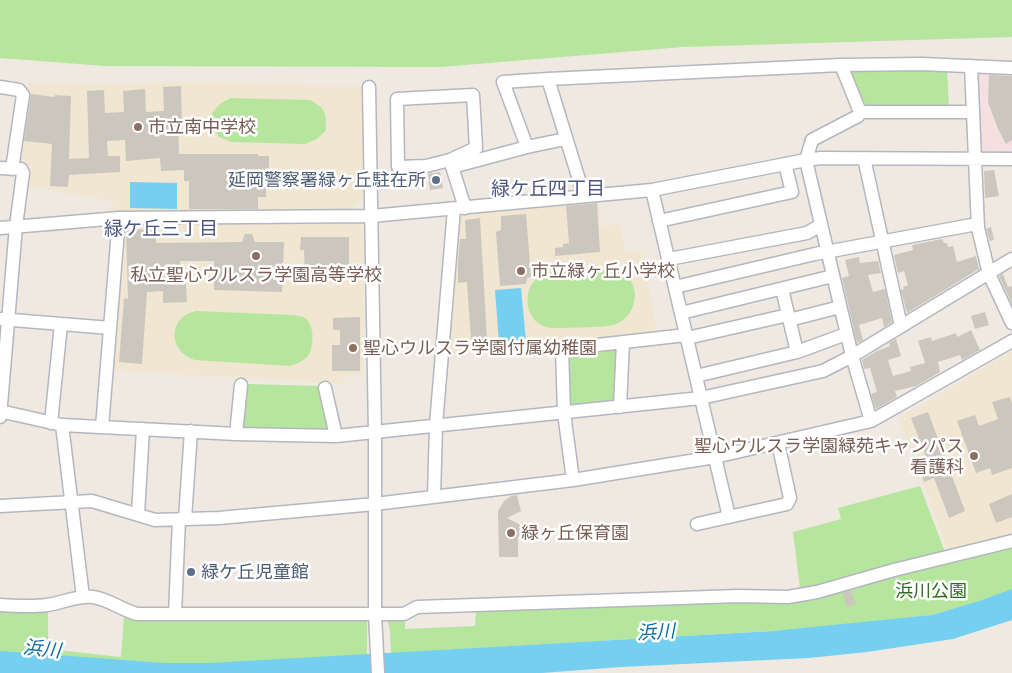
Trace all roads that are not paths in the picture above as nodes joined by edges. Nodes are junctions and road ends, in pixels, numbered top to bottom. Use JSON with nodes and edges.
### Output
{"nodes":[{"id":1,"x":841,"y":64,"type":"junction"},
{"id":2,"x":971,"y":66,"type":"junction"},
{"id":3,"x":1012,"y":68,"type":"edge"},
{"id":4,"x":548,"y":79,"type":"junction"},
{"id":5,"x":0,"y":87,"type":"edge"},
{"id":6,"x":369,"y":87,"type":"dead end"},
{"id":7,"x":860,"y":112,"type":"junction"},
{"id":8,"x":973,"y":112,"type":"junction"},
{"id":9,"x":565,"y":139,"type":"junction"},
{"id":10,"x":527,"y":147,"type":"junction"},
{"id":11,"x":864,"y":158,"type":"junction"},
{"id":12,"x":975,"y":158,"type":"junction"},
{"id":13,"x":1012,"y":159,"type":"edge"},
{"id":14,"x":806,"y":160,"type":"junction"},
{"id":15,"x":451,"y":163,"type":"junction"},
{"id":16,"x":785,"y":164,"type":"junction"},
{"id":17,"x":6,"y":168,"type":"edge"},
{"id":18,"x":652,"y":190,"type":"junction"},
{"id":19,"x":584,"y":196,"type":"junction"},
{"id":20,"x":459,"y":208,"type":"junction"},
{"id":21,"x":371,"y":216,"type":"junction"},
{"id":22,"x":119,"y":218,"type":"junction"},
{"id":23,"x":660,"y":221,"type":"junction"},
{"id":24,"x":977,"y":224,"type":"junction"},
{"id":25,"x":821,"y":225,"type":"junction"},
{"id":26,"x":16,"y":226,"type":"junction"},
{"id":27,"x":0,"y":228,"type":"edge"},
{"id":28,"x":882,"y":242,"type":"junction"},
{"id":29,"x":827,"y":252,"type":"junction"},
{"id":30,"x":668,"y":259,"type":"junction"},
{"id":31,"x":1012,"y":259,"type":"edge"},
{"id":32,"x":989,"y":274,"type":"junction"},
{"id":33,"x":833,"y":276,"type":"junction"},
{"id":34,"x":675,"y":286,"type":"junction"},
{"id":35,"x":782,"y":289,"type":"junction"},
{"id":36,"x":840,"y":307,"type":"junction"},
{"id":37,"x":681,"y":313,"type":"junction"},
{"id":38,"x":788,"y":317,"type":"junction"},
{"id":39,"x":4,"y":319,"type":"edge"},
{"id":40,"x":1012,"y":323,"type":"edge"},
{"id":41,"x":60,"y":324,"type":"junction"},
{"id":42,"x":901,"y":326,"type":"junction"},
{"id":43,"x":110,"y":328,"type":"junction"},
{"id":44,"x":846,"y":334,"type":"junction"},
{"id":45,"x":687,"y":337,"type":"junction"},
{"id":46,"x":1012,"y":341,"type":"edge"},
{"id":47,"x":623,"y":342,"type":"junction"},
{"id":48,"x":797,"y":352,"type":"junction"},
{"id":49,"x":852,"y":356,"type":"junction"},
{"id":50,"x":696,"y":376,"type":"junction"},
{"id":51,"x":241,"y":385,"type":"dead end"},
{"id":52,"x":325,"y":388,"type":"dead end"},
{"id":53,"x":701,"y":398,"type":"junction"},
{"id":54,"x":620,"y":407,"type":"junction"},
{"id":55,"x":0,"y":411,"type":"edge"},
{"id":56,"x":564,"y":413,"type":"junction"},
{"id":57,"x":0,"y":417,"type":"edge"},
{"id":58,"x":871,"y":421,"type":"junction"},
{"id":59,"x":56,"y":424,"type":"junction"},
{"id":60,"x":436,"y":425,"type":"junction"},
{"id":61,"x":102,"y":427,"type":"junction"},
{"id":62,"x":144,"y":429,"type":"junction"},
{"id":63,"x":191,"y":431,"type":"junction"},
{"id":64,"x":375,"y":432,"type":"junction"},
{"id":65,"x":236,"y":434,"type":"junction"},
{"id":66,"x":336,"y":436,"type":"junction"},
{"id":67,"x":778,"y":443,"type":"junction"},
{"id":68,"x":716,"y":457,"type":"junction"},
{"id":69,"x":573,"y":480,"type":"junction"},
{"id":70,"x":434,"y":497,"type":"junction"},
{"id":71,"x":71,"y":502,"type":"junction"},
{"id":72,"x":375,"y":504,"type":"junction"},
{"id":73,"x":0,"y":506,"type":"edge"},
{"id":74,"x":138,"y":514,"type":"junction"},
{"id":75,"x":729,"y":517,"type":"junction"},
{"id":76,"x":182,"y":519,"type":"junction"},
{"id":77,"x":697,"y":524,"type":"dead end"},
{"id":78,"x":1012,"y":541,"type":"edge"},
{"id":79,"x":83,"y":597,"type":"junction"},
{"id":80,"x":0,"y":605,"type":"edge"},
{"id":81,"x":175,"y":614,"type":"junction"},
{"id":82,"x":375,"y":614,"type":"junction"},
{"id":83,"x":378,"y":673,"type":"edge"}],
"edges":[{"from":1,"to":2,"type":"street"},
{"from":1,"to":4,"type":"street"},
{"from":1,"to":7,"type":"street"},
{"from":2,"to":3,"type":"street"},
{"from":2,"to":8,"type":"street"},
{"from":4,"to":9,"type":"street"},
{"from":4,"to":10,"type":"street"},
{"from":5,"to":17,"type":"street"},
{"from":6,"to":21,"type":"street"},
{"from":7,"to":8,"type":"street"},
{"from":7,"to":14,"type":"street"},
{"from":8,"to":12,"type":"street"},
{"from":9,"to":10,"type":"street"},
{"from":9,"to":19,"type":"street"},
{"from":10,"to":15,"type":"street"},
{"from":11,"to":12,"type":"street"},
{"from":11,"to":14,"type":"street"},
{"from":11,"to":28,"type":"street"},
{"from":12,"to":13,"type":"street"},
{"from":12,"to":24,"type":"street"},
{"from":14,"to":16,"type":"street"},
{"from":14,"to":25,"type":"street"},
{"from":15,"to":15,"type":"street"},
{"from":15,"to":20,"type":"street"},
{"from":16,"to":18,"type":"street"},
{"from":16,"to":23,"type":"street"},
{"from":17,"to":26,"type":"street"},
{"from":18,"to":19,"type":"street"},
{"from":18,"to":23,"type":"street"},
{"from":19,"to":20,"type":"street"},
{"from":20,"to":21,"type":"street"},
{"from":20,"to":60,"type":"street"},
{"from":21,"to":22,"type":"street"},
{"from":21,"to":64,"type":"street"},
{"from":22,"to":26,"type":"street"},
{"from":22,"to":43,"type":"street"},
{"from":23,"to":30,"type":"street"},
{"from":24,"to":28,"type":"street"},
{"from":24,"to":32,"type":"street"},
{"from":25,"to":29,"type":"street"},
{"from":25,"to":30,"type":"street"},
{"from":26,"to":27,"type":"street"},
{"from":26,"to":39,"type":"street"},
{"from":28,"to":29,"type":"street"},
{"from":28,"to":42,"type":"street"},
{"from":29,"to":33,"type":"street"},
{"from":29,"to":34,"type":"street"},
{"from":30,"to":34,"type":"street"},
{"from":31,"to":32,"type":"street"},
{"from":32,"to":40,"type":"street"},
{"from":32,"to":42,"type":"street"},
{"from":33,"to":35,"type":"street"},
{"from":33,"to":36,"type":"street"},
{"from":34,"to":37,"type":"street"},
{"from":35,"to":37,"type":"street"},
{"from":35,"to":38,"type":"street"},
{"from":36,"to":38,"type":"street"},
{"from":36,"to":44,"type":"street"},
{"from":37,"to":45,"type":"street"},
{"from":38,"to":45,"type":"street"},
{"from":38,"to":48,"type":"street"},
{"from":39,"to":41,"type":"street"},
{"from":39,"to":55,"type":"street"},
{"from":41,"to":43,"type":"street"},
{"from":41,"to":59,"type":"street"},
{"from":42,"to":49,"type":"street"},
{"from":43,"to":61,"type":"street"},
{"from":44,"to":48,"type":"street"},
{"from":44,"to":49,"type":"street"},
{"from":45,"to":47,"type":"street"},
{"from":45,"to":50,"type":"street"},
{"from":46,"to":58,"type":"street"},
{"from":47,"to":54,"type":"street"},
{"from":47,"to":56,"type":"street"},
{"from":48,"to":50,"type":"street"},
{"from":49,"to":53,"type":"street"},
{"from":49,"to":58,"type":"street"},
{"from":50,"to":53,"type":"street"},
{"from":51,"to":65,"type":"street"},
{"from":52,"to":66,"type":"street"},
{"from":53,"to":54,"type":"street"},
{"from":53,"to":68,"type":"street"},
{"from":54,"to":56,"type":"street"},
{"from":55,"to":57,"type":"street"},
{"from":55,"to":59,"type":"street"},
{"from":56,"to":60,"type":"street"},
{"from":56,"to":69,"type":"street"},
{"from":58,"to":67,"type":"street"},
{"from":59,"to":61,"type":"street"},
{"from":59,"to":71,"type":"street"},
{"from":60,"to":64,"type":"street"},
{"from":60,"to":70,"type":"street"},
{"from":61,"to":62,"type":"street"},
{"from":62,"to":63,"type":"street"},
{"from":62,"to":74,"type":"street"},
{"from":63,"to":65,"type":"street"},
{"from":63,"to":76,"type":"street"},
{"from":64,"to":66,"type":"street"},
{"from":64,"to":72,"type":"street"},
{"from":65,"to":66,"type":"street"},
{"from":67,"to":68,"type":"street"},
{"from":67,"to":75,"type":"street"},
{"from":68,"to":69,"type":"street"},
{"from":68,"to":75,"type":"street"},
{"from":69,"to":70,"type":"street"},
{"from":70,"to":72,"type":"street"},
{"from":71,"to":73,"type":"street"},
{"from":71,"to":74,"type":"street"},
{"from":71,"to":79,"type":"street"},
{"from":72,"to":76,"type":"street"},
{"from":72,"to":82,"type":"street"},
{"from":74,"to":76,"type":"street"},
{"from":75,"to":77,"type":"street"},
{"from":76,"to":81,"type":"street"},
{"from":78,"to":82,"type":"street"},
{"from":79,"to":80,"type":"street"},
{"from":79,"to":81,"type":"street"},
{"from":81,"to":82,"type":"street"},
{"from":82,"to":83,"type":"street"}]}
